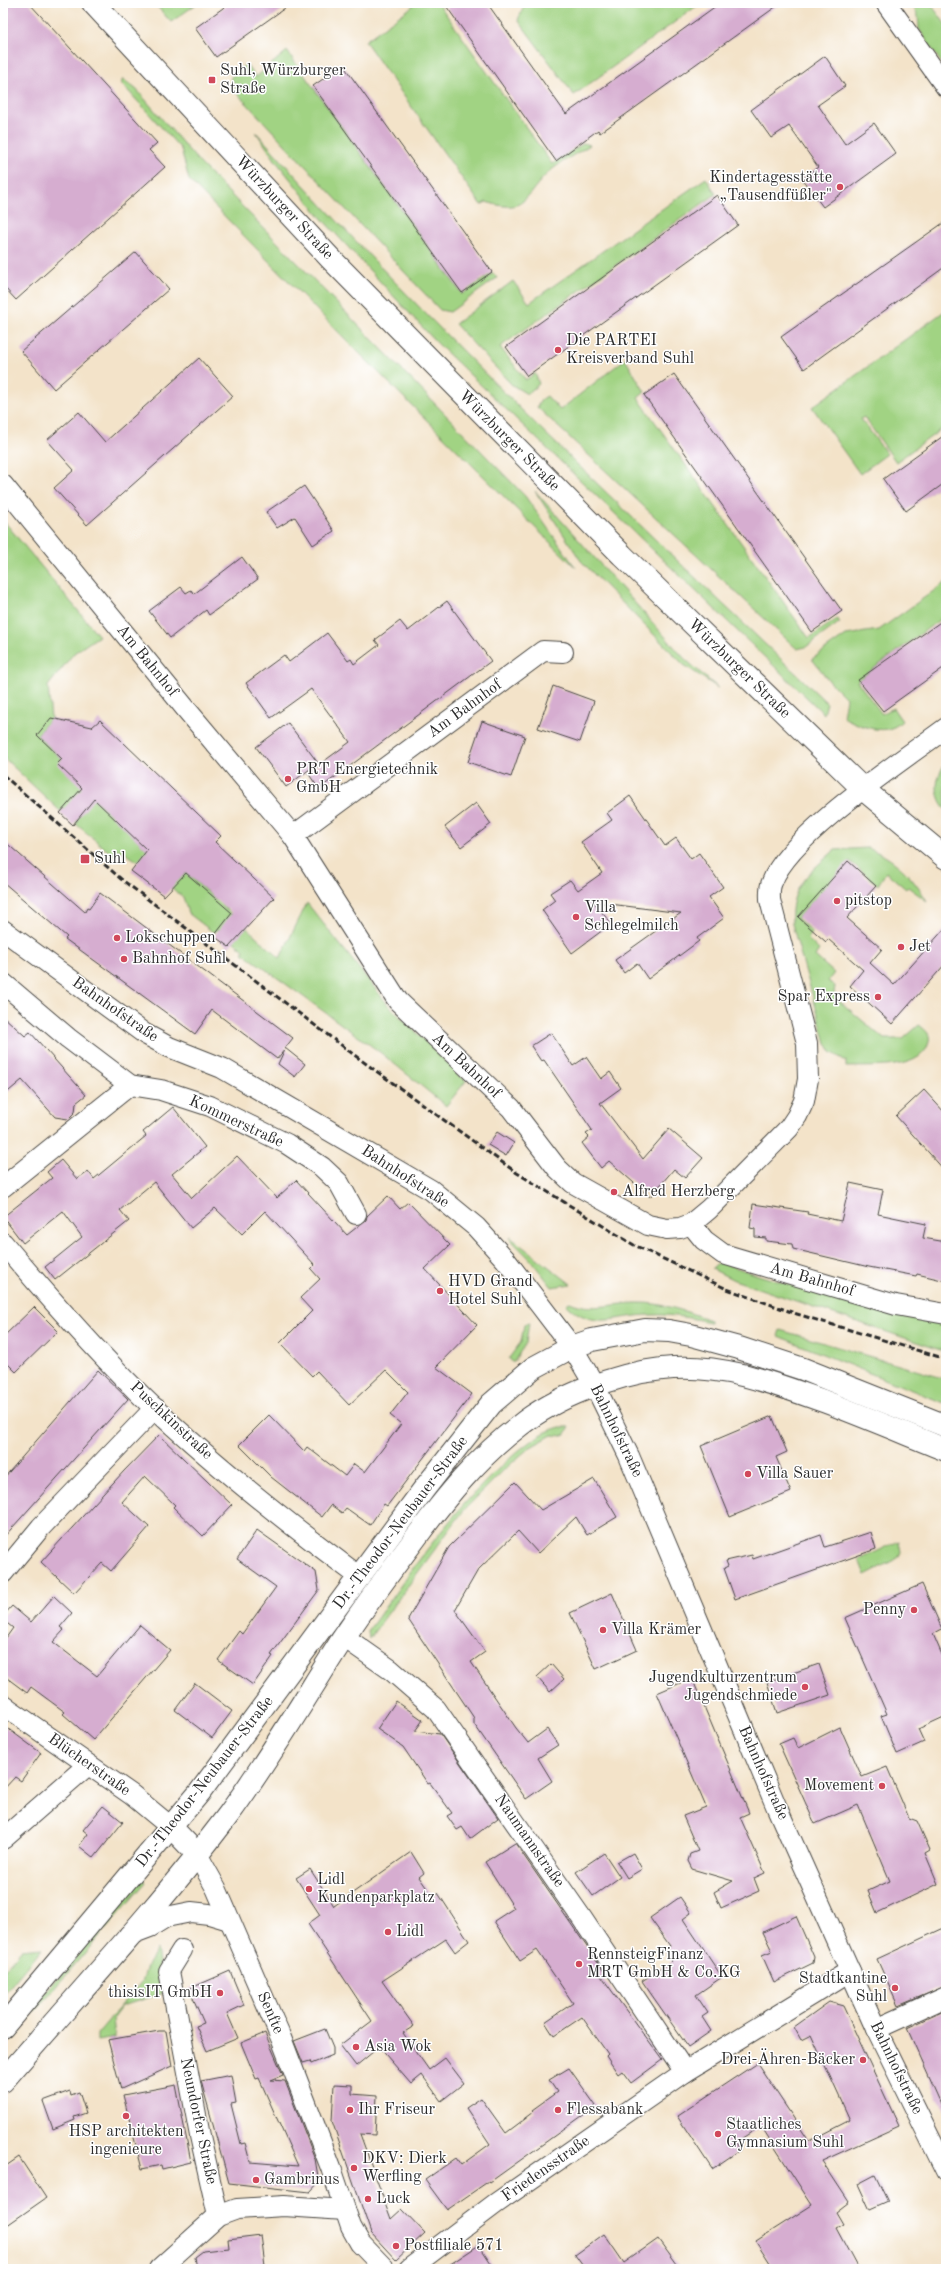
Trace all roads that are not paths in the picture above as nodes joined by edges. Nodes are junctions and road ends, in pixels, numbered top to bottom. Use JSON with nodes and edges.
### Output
{"nodes":[{"id":1,"x":93,"y":3,"type":"edge"},
{"id":2,"x":886,"y":3,"type":"edge"},
{"id":3,"x":946,"y":87,"type":"edge"},
{"id":4,"x":3,"y":485,"type":"edge"},
{"id":5,"x":563,"y":652,"type":"dead end"},
{"id":6,"x":946,"y":728,"type":"edge"},
{"id":7,"x":864,"y":789,"type":"junction"},
{"id":8,"x":292,"y":836,"type":"junction"},
{"id":9,"x":946,"y":858,"type":"edge"},
{"id":10,"x":3,"y":930,"type":"edge"},
{"id":11,"x":3,"y":983,"type":"edge"},
{"id":12,"x":130,"y":1085,"type":"junction"},
{"id":13,"x":3,"y":1187,"type":"edge"},
{"id":14,"x":356,"y":1214,"type":"dead end"},
{"id":15,"x":691,"y":1224,"type":"junction"},
{"id":16,"x":3,"y":1243,"type":"edge"},
{"id":17,"x":946,"y":1314,"type":"edge"},
{"id":18,"x":572,"y":1347,"type":"junction"},
{"id":19,"x":595,"y":1386,"type":"junction"},
{"id":20,"x":155,"y":1408,"type":"junction"},
{"id":21,"x":946,"y":1426,"type":"edge"},
{"id":22,"x":946,"y":1450,"type":"edge"},
{"id":23,"x":3,"y":1573,"type":"edge"},
{"id":24,"x":360,"y":1577,"type":"junction"},
{"id":25,"x":344,"y":1637,"type":"junction"},
{"id":26,"x":3,"y":1705,"type":"edge"},
{"id":27,"x":88,"y":1764,"type":"junction"},
{"id":28,"x":172,"y":1828,"type":"junction"},
{"id":29,"x":3,"y":1839,"type":"edge"},
{"id":30,"x":197,"y":1854,"type":"junction"},
{"id":31,"x":229,"y":1920,"type":"junction"},
{"id":32,"x":130,"y":1934,"type":"junction"},
{"id":33,"x":182,"y":1950,"type":"dead end"},
{"id":34,"x":850,"y":1970,"type":"junction"},
{"id":35,"x":946,"y":1997,"type":"edge"},
{"id":36,"x":3,"y":2027,"type":"edge"},
{"id":37,"x":876,"y":2029,"type":"junction"},
{"id":38,"x":685,"y":2072,"type":"junction"},
{"id":39,"x":3,"y":2081,"type":"edge"},
{"id":40,"x":946,"y":2171,"type":"edge"},
{"id":41,"x":345,"y":2210,"type":"junction"},
{"id":42,"x":218,"y":2216,"type":"junction"},
{"id":43,"x":159,"y":2269,"type":"edge"},
{"id":44,"x":385,"y":2269,"type":"edge"},
{"id":45,"x":409,"y":2269,"type":"edge"}],
"edges":[{"from":1,"to":7,"type":"main road","name":"Würzburger Straße"},
{"from":2,"to":3,"type":"street"},
{"from":4,"to":8,"type":"street","name":"Am Bahnhof"},
{"from":5,"to":8,"type":"street","name":"Am Bahnhof"},
{"from":6,"to":7,"type":"street","name":"Am Bahnhof"},
{"from":7,"to":9,"type":"main road","name":"Würzburger Straße"},
{"from":7,"to":15,"type":"street","name":"Am Bahnhof"},
{"from":8,"to":15,"type":"street","name":"Am Bahnhof"},
{"from":10,"to":18,"type":"street","name":"Bahnhofstraße"},
{"from":11,"to":12,"type":"street","name":"Kommerstraße"},
{"from":12,"to":13,"type":"street"},
{"from":12,"to":14,"type":"street","name":"Kommerstraße"},
{"from":15,"to":17,"type":"street","name":"Am Bahnhof"},
{"from":16,"to":20,"type":"street","name":"Puschkinstraße"},
{"from":18,"to":19,"type":"street","name":"Bahnhofstraße"},
{"from":18,"to":21,"type":"main road","name":"Dr.-Theodor-Neubauer-Straße"},
{"from":18,"to":24,"type":"main road","name":"Dr.-Theodor-Neubauer-Straße"},
{"from":19,"to":22,"type":"main road","name":"Dr.-Theodor-Neubauer-Straße"},
{"from":19,"to":25,"type":"main road","name":"Dr.-Theodor-Neubauer-Straße"},
{"from":19,"to":34,"type":"street","name":"Bahnhofstraße"},
{"from":20,"to":23,"type":"street"},
{"from":20,"to":24,"type":"street","name":"Puschkinstraße"},
{"from":24,"to":28,"type":"main road","name":"Dr.-Theodor-Neubauer-Straße"},
{"from":25,"to":30,"type":"main road","name":"Dr.-Theodor-Neubauer-Straße"},
{"from":25,"to":38,"type":"street","name":"Naumannstraße"},
{"from":26,"to":27,"type":"street","name":"Blücherstraße"},
{"from":27,"to":28,"type":"street","name":"Blücherstraße"},
{"from":27,"to":29,"type":"street"},
{"from":28,"to":30,"type":"main road","name":"Senfte"},
{"from":28,"to":36,"type":"main road","name":"Dr.-Theodor-Neubauer-Straße"},
{"from":30,"to":31,"type":"street","name":"Senfte"},
{"from":30,"to":32,"type":"main road","name":"Dr.-Theodor-Neubauer-Straße"},
{"from":31,"to":32,"type":"street","name":"Dr.-Theodor-Neubauer-Straße"},
{"from":31,"to":41,"type":"street","name":"Senfte"},
{"from":32,"to":39,"type":"main road","name":"Dr.-Theodor-Neubauer-Straße"},
{"from":33,"to":42,"type":"street","name":"Neundorfer Straße"},
{"from":34,"to":37,"type":"street","name":"Bahnhofstraße"},
{"from":34,"to":38,"type":"street","name":"Friedensstraße"},
{"from":35,"to":37,"type":"street"},
{"from":37,"to":40,"type":"street","name":"Bahnhofstraße"},
{"from":38,"to":45,"type":"street","name":"Friedensstraße"},
{"from":41,"to":42,"type":"street"},
{"from":41,"to":44,"type":"street","name":"Senfte"},
{"from":42,"to":43,"type":"street"}]}
